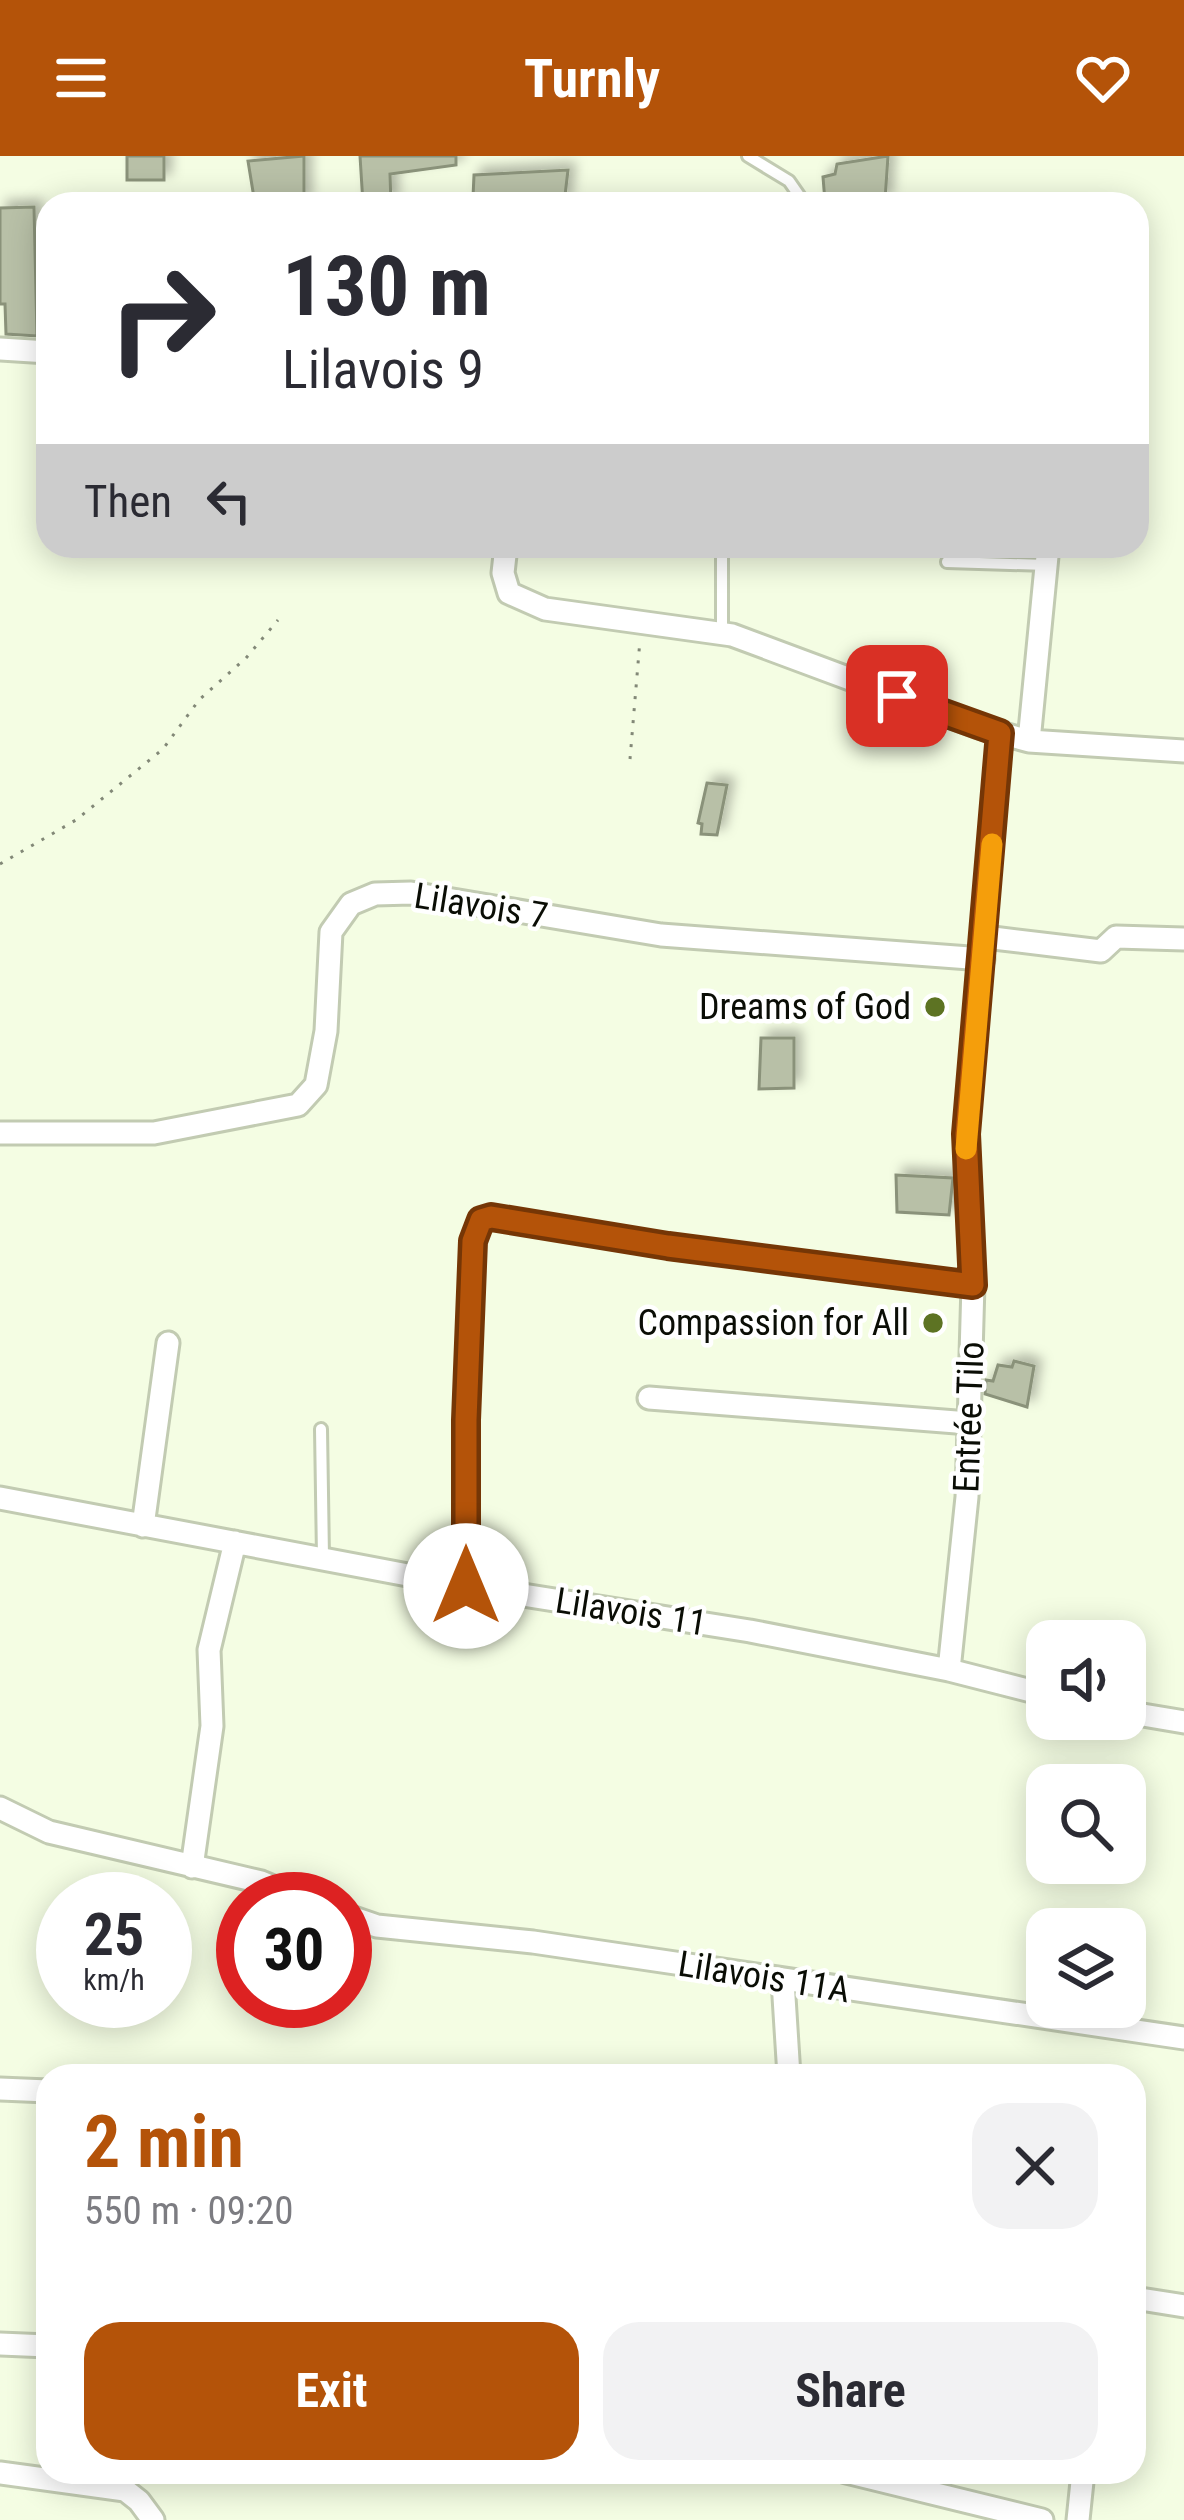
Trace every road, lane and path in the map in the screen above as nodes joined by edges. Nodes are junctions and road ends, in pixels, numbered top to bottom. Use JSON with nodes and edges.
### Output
{"nodes":[{"id":1,"x":748,"y":156,"type":"edge"},
{"id":2,"x":797,"y":192,"type":"edge"},
{"id":3,"x":0,"y":350,"type":"edge"},
{"id":4,"x":36,"y":352,"type":"edge"},
{"id":5,"x":505,"y":558,"type":"edge"},
{"id":6,"x":722,"y":558,"type":"edge"},
{"id":7,"x":1005,"y":558,"type":"edge"},
{"id":8,"x":1048,"y":558,"type":"edge"},
{"id":9,"x":947,"y":562,"type":"dead end"},
{"id":10,"x":278,"y":620,"type":"dead end"},
{"id":11,"x":641,"y":621,"type":"junction"},
{"id":12,"x":722,"y":634,"type":"junction"},
{"id":13,"x":1000,"y":733,"type":"junction"},
{"id":14,"x":1029,"y":741,"type":"junction"},
{"id":15,"x":1184,"y":751,"type":"edge"},
{"id":16,"x":630,"y":759,"type":"dead end"},
{"id":17,"x":0,"y":864,"type":"edge"},
{"id":18,"x":1184,"y":939,"type":"edge"},
{"id":19,"x":984,"y":948,"type":"junction"},
{"id":20,"x":0,"y":1133,"type":"edge"},
{"id":21,"x":973,"y":1285,"type":"junction"},
{"id":22,"x":168,"y":1343,"type":"dead end"},
{"id":23,"x":649,"y":1398,"type":"dead end"},
{"id":24,"x":969,"y":1423,"type":"junction"},
{"id":25,"x":321,"y":1429,"type":"dead end"},
{"id":26,"x":0,"y":1498,"type":"edge"},
{"id":27,"x":143,"y":1526,"type":"junction"},
{"id":28,"x":235,"y":1542,"type":"junction"},
{"id":29,"x":322,"y":1557,"type":"junction"},
{"id":30,"x":466,"y":1586,"type":"junction"},
{"id":31,"x":949,"y":1670,"type":"junction"},
{"id":32,"x":1026,"y":1690,"type":"edge"},
{"id":33,"x":1146,"y":1716,"type":"edge"},
{"id":34,"x":1184,"y":1722,"type":"edge"},
{"id":35,"x":0,"y":1808,"type":"edge"},
{"id":36,"x":192,"y":1867,"type":"junction"},
{"id":37,"x":216,"y":1872,"type":"edge"},
{"id":38,"x":372,"y":1923,"type":"edge"},
{"id":39,"x":783,"y":1981,"type":"junction"},
{"id":40,"x":1184,"y":2038,"type":"edge"},
{"id":41,"x":788,"y":2064,"type":"edge"},
{"id":42,"x":0,"y":2089,"type":"edge"},
{"id":43,"x":36,"y":2090,"type":"edge"},
{"id":44,"x":1146,"y":2300,"type":"edge"},
{"id":45,"x":1184,"y":2306,"type":"edge"},
{"id":46,"x":0,"y":2344,"type":"edge"},
{"id":47,"x":36,"y":2346,"type":"edge"},
{"id":48,"x":0,"y":2473,"type":"edge"},
{"id":49,"x":36,"y":2478,"type":"edge"},
{"id":50,"x":81,"y":2484,"type":"edge"},
{"id":51,"x":895,"y":2484,"type":"edge"},
{"id":52,"x":1082,"y":2484,"type":"edge"},
{"id":53,"x":153,"y":2520,"type":"edge"},
{"id":54,"x":1042,"y":2520,"type":"edge"},
{"id":55,"x":1078,"y":2520,"type":"edge"}],
"edges":[{"from":1,"to":2,"type":"lane"},
{"from":3,"to":4,"type":"street"},
{"from":5,"to":11,"type":"street"},
{"from":6,"to":12,"type":"lane"},
{"from":7,"to":9,"type":"lane"},
{"from":8,"to":14,"type":"street"},
{"from":10,"to":17,"type":"path"},
{"from":11,"to":12,"type":"street"},
{"from":11,"to":16,"type":"path"},
{"from":12,"to":13,"type":"street"},
{"from":13,"to":14,"type":"street"},
{"from":13,"to":19,"type":"street","name":"Entrée Tilo"},
{"from":14,"to":15,"type":"street"},
{"from":18,"to":19,"type":"street","name":"Lilavois 7"},
{"from":19,"to":20,"type":"street","name":"Lilavois 7"},
{"from":19,"to":21,"type":"street","name":"Entrée Tilo"},
{"from":21,"to":24,"type":"street","name":"Entrée Tilo"},
{"from":21,"to":30,"type":"street"},
{"from":22,"to":27,"type":"street"},
{"from":23,"to":24,"type":"street"},
{"from":24,"to":31,"type":"street","name":"Entrée Tilo"},
{"from":25,"to":29,"type":"lane"},
{"from":26,"to":27,"type":"street","name":"Lilavois 11"},
{"from":27,"to":28,"type":"street","name":"Lilavois 11"},
{"from":28,"to":29,"type":"street","name":"Lilavois 11"},
{"from":28,"to":36,"type":"street"},
{"from":29,"to":30,"type":"street","name":"Lilavois 11"},
{"from":30,"to":31,"type":"street","name":"Lilavois 11"},
{"from":31,"to":32,"type":"street","name":"Lilavois 11"},
{"from":33,"to":34,"type":"street"},
{"from":35,"to":36,"type":"street"},
{"from":36,"to":37,"type":"street"},
{"from":38,"to":39,"type":"street","name":"Lilavois 11A"},
{"from":39,"to":40,"type":"street","name":"Lilavois 11A"},
{"from":39,"to":41,"type":"street"},
{"from":42,"to":43,"type":"street"},
{"from":44,"to":45,"type":"street"},
{"from":46,"to":47,"type":"street"},
{"from":48,"to":49,"type":"street"},
{"from":50,"to":53,"type":"street"},
{"from":51,"to":54,"type":"street"},
{"from":52,"to":55,"type":"street"}]}
